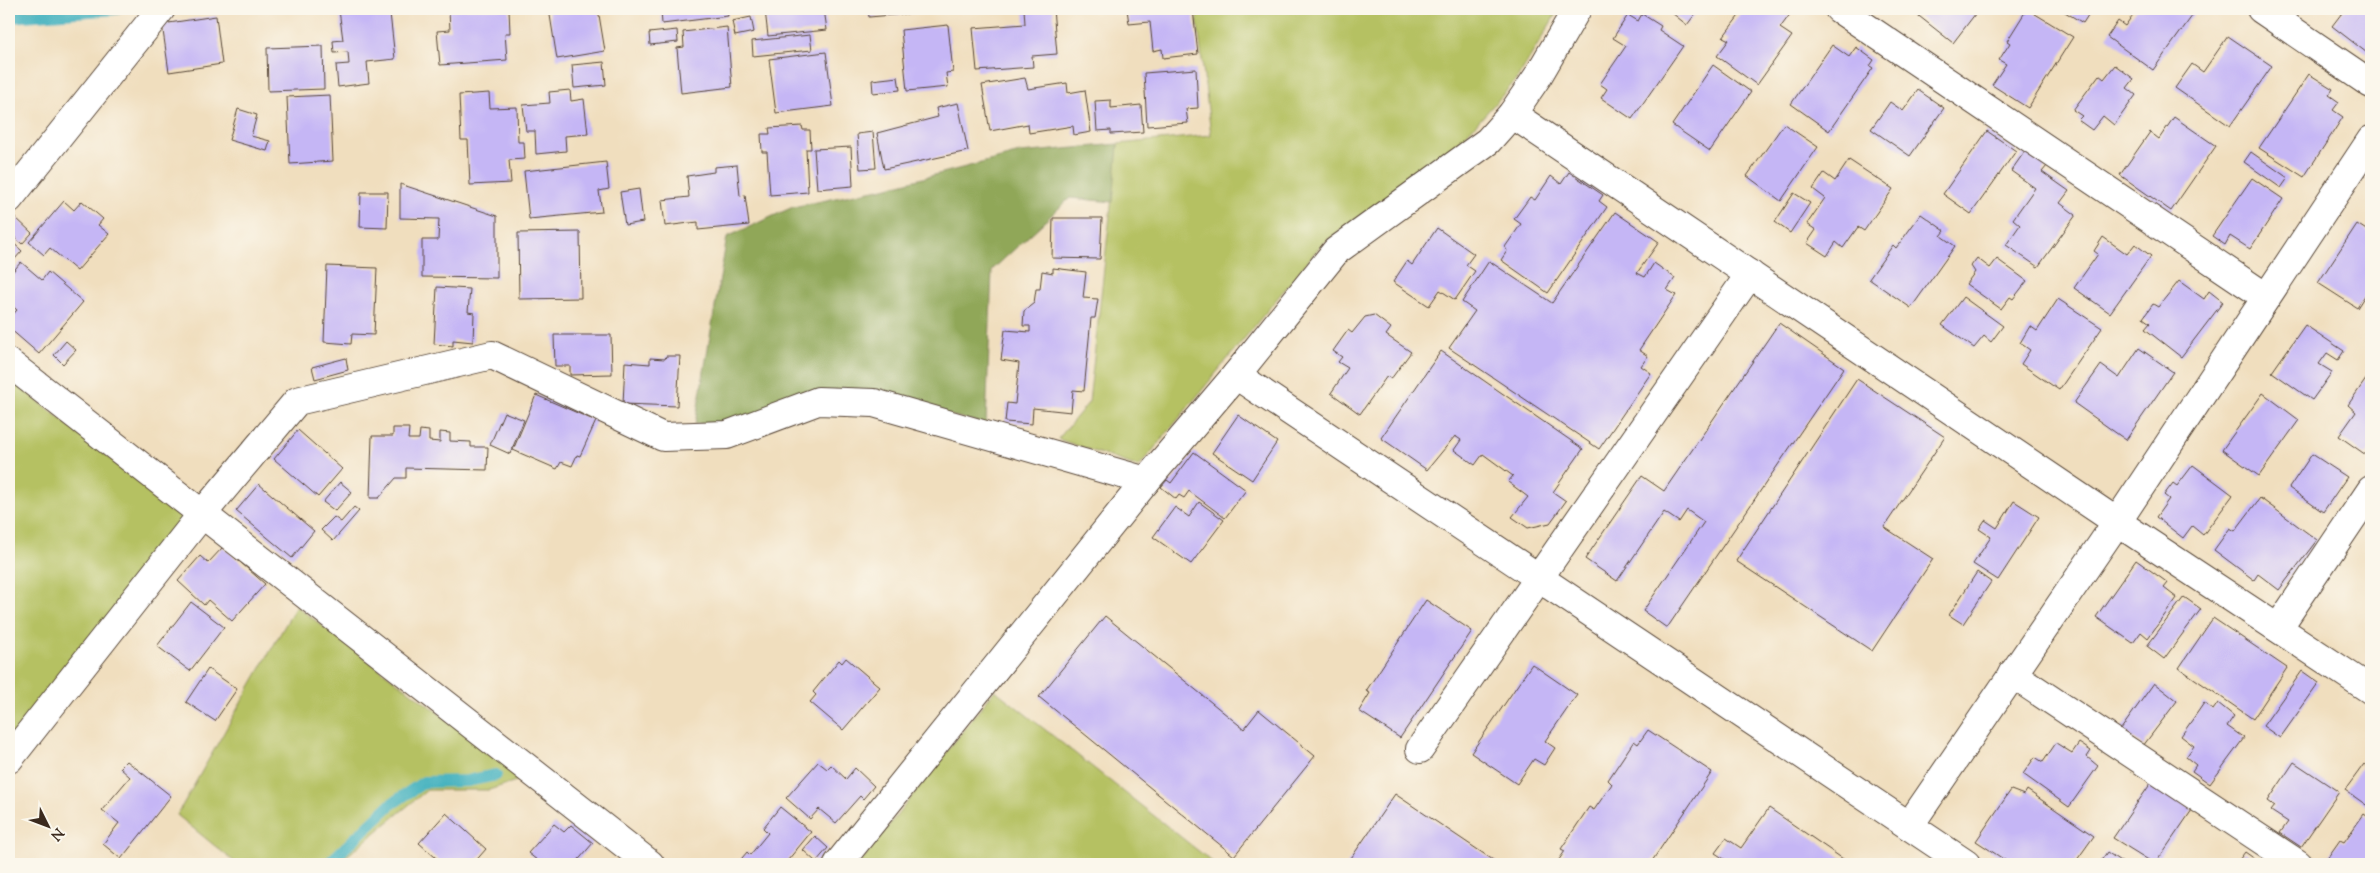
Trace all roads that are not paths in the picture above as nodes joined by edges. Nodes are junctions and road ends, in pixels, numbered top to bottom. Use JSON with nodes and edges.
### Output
{"nodes":[{"id":1,"x":161,"y":9,"type":"edge"},
{"id":2,"x":1577,"y":9,"type":"edge"},
{"id":3,"x":1839,"y":9,"type":"edge"},
{"id":4,"x":2261,"y":9,"type":"edge"},
{"id":5,"x":2371,"y":84,"type":"edge"},
{"id":6,"x":1512,"y":114,"type":"junction"},
{"id":7,"x":2371,"y":140,"type":"edge"},
{"id":8,"x":9,"y":200,"type":"edge"},
{"id":9,"x":1750,"y":274,"type":"junction"},
{"id":10,"x":2266,"y":297,"type":"junction"},
{"id":11,"x":9,"y":363,"type":"edge"},
{"id":12,"x":1236,"y":375,"type":"junction"},
{"id":13,"x":1146,"y":481,"type":"junction"},
{"id":14,"x":2371,"y":490,"type":"edge"},
{"id":15,"x":203,"y":513,"type":"junction"},
{"id":16,"x":2116,"y":522,"type":"junction"},
{"id":17,"x":1540,"y":579,"type":"junction"},
{"id":18,"x":2278,"y":628,"type":"junction"},
{"id":19,"x":2012,"y":674,"type":"junction"},
{"id":20,"x":2371,"y":690,"type":"edge"},
{"id":21,"x":1420,"y":750,"type":"dead end"},
{"id":22,"x":9,"y":760,"type":"edge"},
{"id":23,"x":1909,"y":826,"type":"junction"},
{"id":24,"x":650,"y":864,"type":"edge"},
{"id":25,"x":838,"y":864,"type":"edge"},
{"id":26,"x":1966,"y":864,"type":"edge"},
{"id":27,"x":2298,"y":864,"type":"edge"}],
"edges":[{"from":1,"to":8,"type":"street"},
{"from":2,"to":6,"type":"street"},
{"from":3,"to":10,"type":"street"},
{"from":4,"to":5,"type":"street"},
{"from":6,"to":9,"type":"street"},
{"from":6,"to":12,"type":"street"},
{"from":7,"to":10,"type":"street"},
{"from":9,"to":16,"type":"street"},
{"from":9,"to":17,"type":"street"},
{"from":10,"to":16,"type":"street"},
{"from":11,"to":15,"type":"street"},
{"from":12,"to":13,"type":"street"},
{"from":12,"to":17,"type":"street"},
{"from":13,"to":15,"type":"street"},
{"from":13,"to":25,"type":"street"},
{"from":14,"to":18,"type":"street"},
{"from":15,"to":22,"type":"street"},
{"from":15,"to":24,"type":"street"},
{"from":16,"to":18,"type":"street"},
{"from":16,"to":19,"type":"street"},
{"from":17,"to":21,"type":"street"},
{"from":17,"to":23,"type":"street"},
{"from":18,"to":20,"type":"street"},
{"from":19,"to":23,"type":"street"},
{"from":19,"to":27,"type":"street"},
{"from":23,"to":26,"type":"street"}]}
